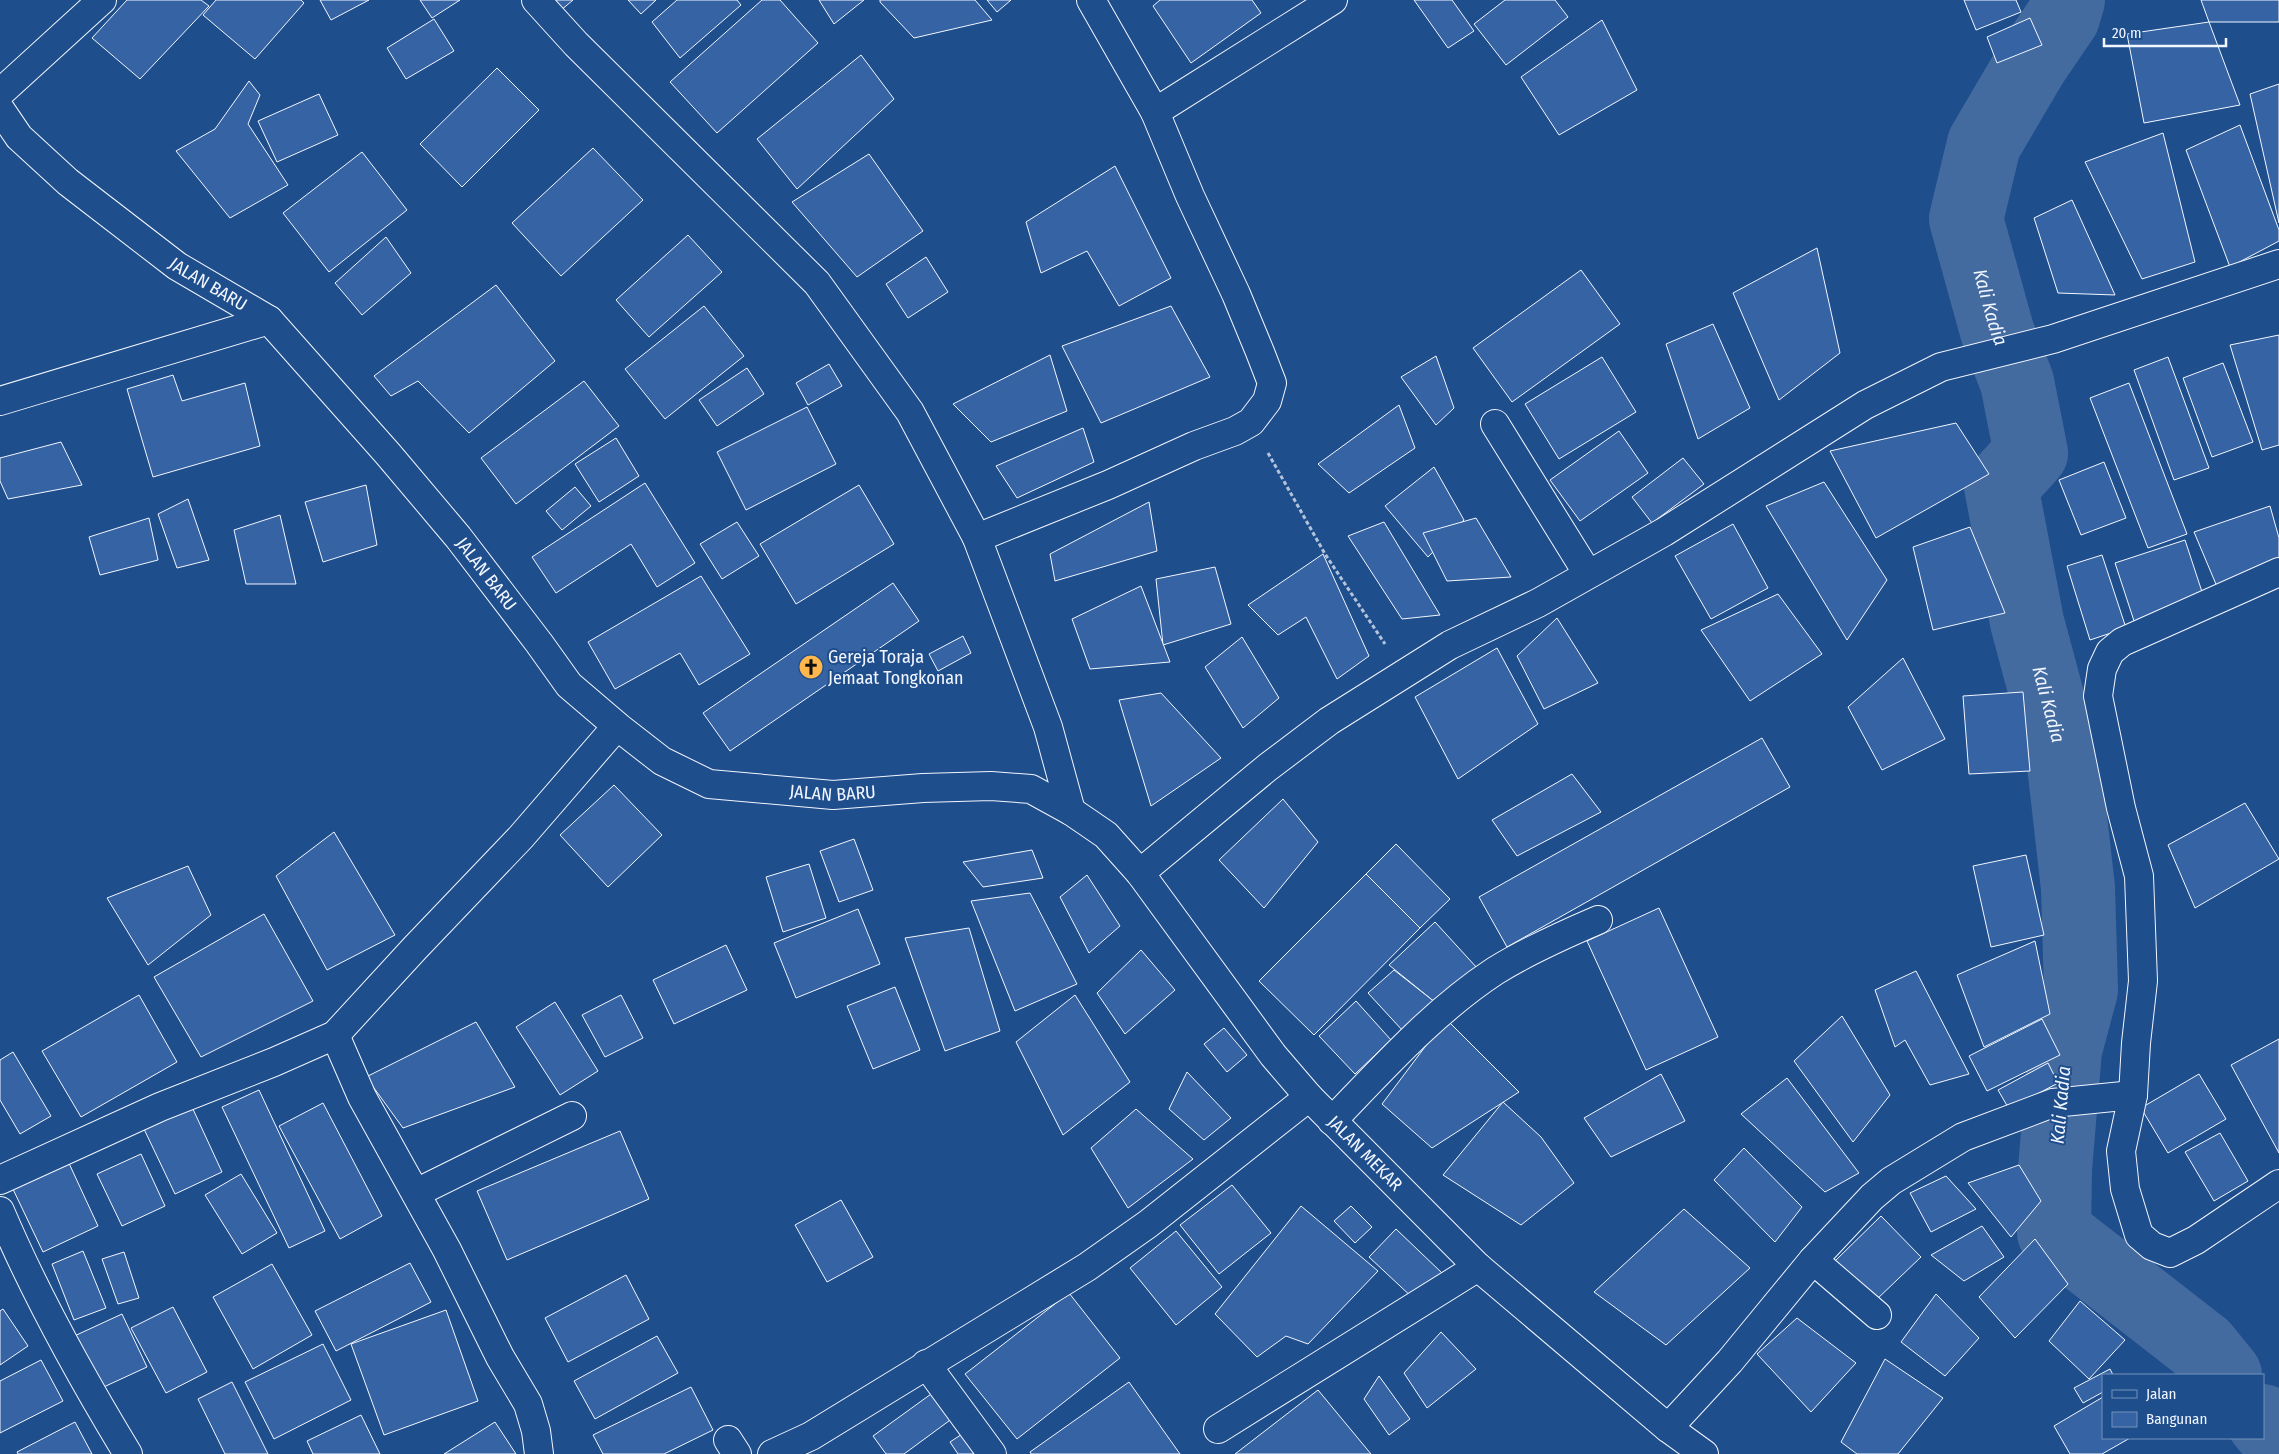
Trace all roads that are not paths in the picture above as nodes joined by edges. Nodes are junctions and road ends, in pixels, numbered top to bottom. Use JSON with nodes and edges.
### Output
{"nodes":[{"id":1,"x":102,"y":0,"type":"edge"},
{"id":2,"x":536,"y":0,"type":"edge"},
{"id":3,"x":1091,"y":0,"type":"edge"},
{"id":4,"x":1333,"y":0,"type":"edge"},
{"id":5,"x":0,"y":93,"type":"edge"},
{"id":6,"x":0,"y":109,"type":"edge"},
{"id":7,"x":1155,"y":112,"type":"junction"},
{"id":8,"x":2279,"y":264,"type":"edge"},
{"id":9,"x":269,"y":320,"type":"junction"},
{"id":10,"x":0,"y":401,"type":"edge"},
{"id":11,"x":1495,"y":424,"type":"dead end"},
{"id":12,"x":977,"y":538,"type":"junction"},
{"id":13,"x":2279,"y":572,"type":"edge"},
{"id":14,"x":1588,"y":574,"type":"junction"},
{"id":15,"x":617,"y":726,"type":"junction"},
{"id":16,"x":1071,"y":810,"type":"junction"},
{"id":17,"x":1140,"y":873,"type":"junction"},
{"id":18,"x":1598,"y":920,"type":"dead end"},
{"id":19,"x":335,"y":1035,"type":"junction"},
{"id":20,"x":2126,"y":1096,"type":"junction"},
{"id":21,"x":1309,"y":1097,"type":"junction"},
{"id":22,"x":572,"y":1116,"type":"dead end"},
{"id":23,"x":1332,"y":1120,"type":"junction"},
{"id":24,"x":0,"y":1180,"type":"edge"},
{"id":25,"x":2279,"y":1184,"type":"edge"},
{"id":26,"x":416,"y":1193,"type":"junction"},
{"id":27,"x":0,"y":1211,"type":"edge"},
{"id":28,"x":1814,"y":1260,"type":"junction"},
{"id":29,"x":1478,"y":1267,"type":"junction"},
{"id":30,"x":1877,"y":1315,"type":"dead end"},
{"id":31,"x":926,"y":1364,"type":"junction"},
{"id":32,"x":1668,"y":1428,"type":"junction"},
{"id":33,"x":1218,"y":1429,"type":"dead end"},
{"id":34,"x":128,"y":1454,"type":"edge"},
{"id":35,"x":540,"y":1454,"type":"edge"},
{"id":36,"x":772,"y":1454,"type":"edge"},
{"id":37,"x":992,"y":1454,"type":"edge"},
{"id":38,"x":1704,"y":1454,"type":"edge"}],
"edges":[{"from":1,"to":5,"type":"street"},
{"from":2,"to":12,"type":"street"},
{"from":3,"to":7,"type":"street"},
{"from":4,"to":7,"type":"street"},
{"from":6,"to":9,"type":"street","name":"JALAN BARU"},
{"from":7,"to":12,"type":"street"},
{"from":8,"to":14,"type":"street"},
{"from":9,"to":10,"type":"street"},
{"from":9,"to":15,"type":"street","name":"JALAN BARU"},
{"from":11,"to":14,"type":"street"},
{"from":12,"to":16,"type":"street"},
{"from":13,"to":20,"type":"street"},
{"from":14,"to":17,"type":"street"},
{"from":15,"to":16,"type":"street","name":"JALAN BARU"},
{"from":15,"to":19,"type":"street"},
{"from":16,"to":17,"type":"street","name":"JALAN MEKAR"},
{"from":17,"to":21,"type":"street","name":"JALAN MEKAR"},
{"from":18,"to":23,"type":"street"},
{"from":19,"to":24,"type":"street"},
{"from":19,"to":26,"type":"street"},
{"from":20,"to":25,"type":"street"},
{"from":20,"to":28,"type":"street"},
{"from":21,"to":23,"type":"street","name":"JALAN MEKAR"},
{"from":21,"to":31,"type":"street"},
{"from":22,"to":26,"type":"street"},
{"from":23,"to":29,"type":"street","name":"JALAN MEKAR"},
{"from":26,"to":35,"type":"street"},
{"from":27,"to":34,"type":"street"},
{"from":28,"to":30,"type":"street"},
{"from":28,"to":32,"type":"street"},
{"from":29,"to":32,"type":"street","name":"JALAN MEKAR"},
{"from":29,"to":33,"type":"street"},
{"from":31,"to":36,"type":"street"},
{"from":31,"to":37,"type":"street"},
{"from":32,"to":38,"type":"street","name":"JALAN MEKAR"}]}
